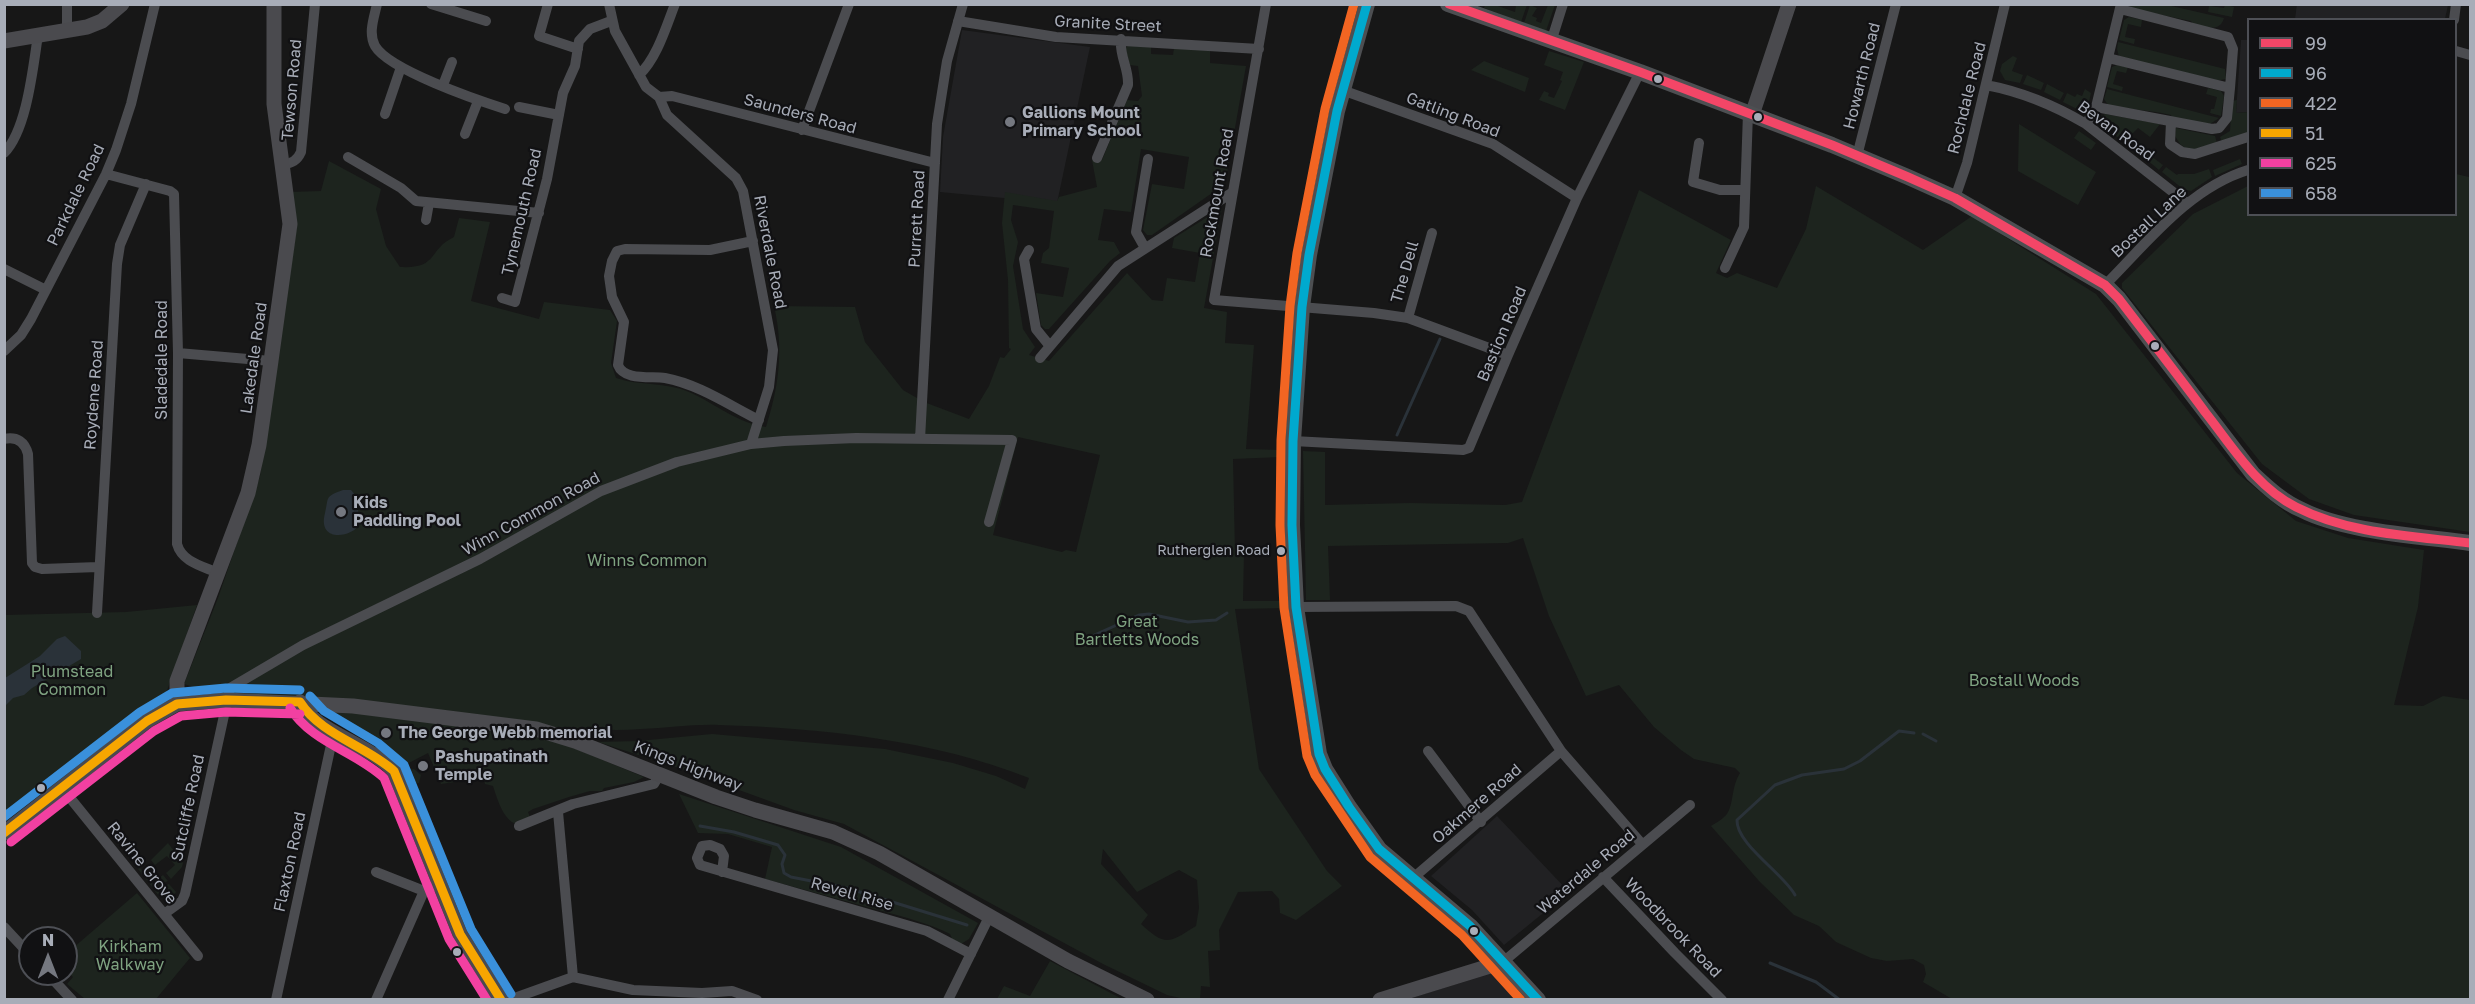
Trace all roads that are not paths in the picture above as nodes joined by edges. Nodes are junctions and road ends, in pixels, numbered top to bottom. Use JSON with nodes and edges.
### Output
{"nodes":[{"id":1,"x":67,"y":4,"type":"edge"},
{"id":2,"x":122,"y":4,"type":"edge"},
{"id":3,"x":155,"y":4,"type":"edge"},
{"id":4,"x":274,"y":4,"type":"edge"},
{"id":5,"x":315,"y":4,"type":"edge"},
{"id":6,"x":377,"y":4,"type":"edge"},
{"id":7,"x":431,"y":4,"type":"edge"},
{"id":8,"x":548,"y":4,"type":"edge"},
{"id":9,"x":609,"y":4,"type":"edge"},
{"id":10,"x":675,"y":4,"type":"edge"},
{"id":11,"x":849,"y":4,"type":"edge"},
{"id":12,"x":963,"y":4,"type":"edge"},
{"id":13,"x":1266,"y":4,"type":"edge"},
{"id":14,"x":1367,"y":4,"type":"edge"},
{"id":15,"x":1448,"y":4,"type":"edge"},
{"id":16,"x":1563,"y":4,"type":"edge"},
{"id":17,"x":1789,"y":4,"type":"edge"},
{"id":18,"x":1896,"y":4,"type":"edge"},
{"id":19,"x":2005,"y":4,"type":"edge"},
{"id":20,"x":2120,"y":7,"type":"edge"},
{"id":21,"x":486,"y":21,"type":"dead end"},
{"id":22,"x":611,"y":21,"type":"junction"},
{"id":23,"x":958,"y":21,"type":"junction"},
{"id":24,"x":67,"y":31,"type":"junction"},
{"id":25,"x":38,"y":35,"type":"junction"},
{"id":26,"x":1121,"y":39,"type":"junction"},
{"id":27,"x":4,"y":41,"type":"edge"},
{"id":28,"x":1551,"y":42,"type":"junction"},
{"id":29,"x":578,"y":49,"type":"junction"},
{"id":30,"x":1258,"y":49,"type":"junction"},
{"id":31,"x":2108,"y":58,"type":"junction"},
{"id":32,"x":452,"y":62,"type":"dead end"},
{"id":33,"x":401,"y":67,"type":"junction"},
{"id":34,"x":1640,"y":72,"type":"junction"},
{"id":35,"x":639,"y":75,"type":"junction"},
{"id":36,"x":443,"y":85,"type":"junction"},
{"id":37,"x":1986,"y":85,"type":"junction"},
{"id":38,"x":2230,"y":88,"type":"junction"},
{"id":39,"x":1342,"y":90,"type":"junction"},
{"id":40,"x":659,"y":97,"type":"junction"},
{"id":41,"x":478,"y":100,"type":"junction"},
{"id":42,"x":519,"y":107,"type":"dead end"},
{"id":43,"x":2096,"y":107,"type":"junction"},
{"id":44,"x":505,"y":109,"type":"dead end"},
{"id":45,"x":385,"y":114,"type":"dead end"},
{"id":46,"x":1750,"y":114,"type":"junction"},
{"id":47,"x":559,"y":115,"type":"junction"},
{"id":48,"x":2171,"y":122,"type":"junction"},
{"id":49,"x":2086,"y":124,"type":"junction"},
{"id":50,"x":802,"y":130,"type":"junction"},
{"id":51,"x":465,"y":134,"type":"dead end"},
{"id":52,"x":2247,"y":137,"type":"edge"},
{"id":53,"x":1699,"y":143,"type":"dead end"},
{"id":54,"x":4,"y":153,"type":"edge"},
{"id":55,"x":1857,"y":156,"type":"junction"},
{"id":56,"x":348,"y":157,"type":"dead end"},
{"id":57,"x":1097,"y":158,"type":"dead end"},
{"id":58,"x":1148,"y":159,"type":"dead end"},
{"id":59,"x":935,"y":163,"type":"junction"},
{"id":60,"x":282,"y":165,"type":"junction"},
{"id":61,"x":2247,"y":170,"type":"edge"},
{"id":62,"x":106,"y":174,"type":"junction"},
{"id":63,"x":146,"y":184,"type":"junction"},
{"id":64,"x":1745,"y":190,"type":"junction"},
{"id":65,"x":1233,"y":192,"type":"junction"},
{"id":66,"x":1577,"y":198,"type":"junction"},
{"id":67,"x":1955,"y":198,"type":"junction"},
{"id":68,"x":429,"y":203,"type":"junction"},
{"id":69,"x":2187,"y":204,"type":"junction"},
{"id":70,"x":538,"y":213,"type":"junction"},
{"id":71,"x":426,"y":220,"type":"dead end"},
{"id":72,"x":1432,"y":233,"type":"dead end"},
{"id":73,"x":753,"y":241,"type":"junction"},
{"id":74,"x":1145,"y":248,"type":"junction"},
{"id":75,"x":1029,"y":250,"type":"dead end"},
{"id":76,"x":1725,"y":268,"type":"dead end"},
{"id":77,"x":4,"y":269,"type":"edge"},
{"id":78,"x":2105,"y":285,"type":"junction"},
{"id":79,"x":46,"y":290,"type":"junction"},
{"id":80,"x":502,"y":298,"type":"dead end"},
{"id":81,"x":1302,"y":307,"type":"junction"},
{"id":82,"x":1408,"y":318,"type":"junction"},
{"id":83,"x":1049,"y":345,"type":"junction"},
{"id":84,"x":4,"y":351,"type":"edge"},
{"id":85,"x":178,"y":353,"type":"junction"},
{"id":86,"x":1508,"y":355,"type":"junction"},
{"id":87,"x":1040,"y":358,"type":"dead end"},
{"id":88,"x":271,"y":362,"type":"junction"},
{"id":89,"x":759,"y":420,"type":"junction"},
{"id":90,"x":4,"y":439,"type":"edge"},
{"id":91,"x":920,"y":439,"type":"junction"},
{"id":92,"x":1293,"y":441,"type":"junction"},
{"id":93,"x":751,"y":444,"type":"junction"},
{"id":94,"x":988,"y":522,"type":"dead end"},
{"id":95,"x":2470,"y":543,"type":"edge"},
{"id":96,"x":98,"y":567,"type":"junction"},
{"id":97,"x":218,"y":573,"type":"junction"},
{"id":98,"x":1296,"y":608,"type":"junction"},
{"id":99,"x":97,"y":613,"type":"dead end"},
{"id":100,"x":226,"y":700,"type":"junction"},
{"id":101,"x":300,"y":702,"type":"junction"},
{"id":102,"x":177,"y":704,"type":"junction"},
{"id":103,"x":334,"y":731,"type":"junction"},
{"id":104,"x":1428,"y":751,"type":"dead end"},
{"id":105,"x":1561,"y":751,"type":"junction"},
{"id":106,"x":660,"y":774,"type":"junction"},
{"id":107,"x":62,"y":788,"type":"junction"},
{"id":108,"x":1690,"y":805,"type":"dead end"},
{"id":109,"x":558,"y":812,"type":"junction"},
{"id":110,"x":1481,"y":822,"type":"junction"},
{"id":111,"x":519,"y":826,"type":"dead end"},
{"id":112,"x":4,"y":832,"type":"edge"},
{"id":113,"x":1642,"y":843,"type":"junction"},
{"id":114,"x":376,"y":872,"type":"dead end"},
{"id":115,"x":722,"y":872,"type":"dead end"},
{"id":116,"x":1603,"y":877,"type":"junction"},
{"id":117,"x":1413,"y":878,"type":"junction"},
{"id":118,"x":439,"y":883,"type":"junction"},
{"id":119,"x":424,"y":891,"type":"junction"},
{"id":120,"x":164,"y":914,"type":"junction"},
{"id":121,"x":989,"y":917,"type":"junction"},
{"id":122,"x":4,"y":927,"type":"edge"},
{"id":123,"x":18,"y":942,"type":"edge"},
{"id":124,"x":971,"y":954,"type":"junction"},
{"id":125,"x":198,"y":956,"type":"dead end"},
{"id":126,"x":1503,"y":962,"type":"junction"},
{"id":127,"x":573,"y":977,"type":"junction"},
{"id":128,"x":60,"y":986,"type":"edge"},
{"id":129,"x":702,"y":996,"type":"edge"},
{"id":130,"x":72,"y":999,"type":"edge"},
{"id":131,"x":276,"y":999,"type":"edge"},
{"id":132,"x":376,"y":999,"type":"edge"},
{"id":133,"x":501,"y":999,"type":"edge"},
{"id":134,"x":509,"y":999,"type":"edge"},
{"id":135,"x":757,"y":999,"type":"edge"},
{"id":136,"x":948,"y":999,"type":"edge"},
{"id":137,"x":1147,"y":999,"type":"edge"},
{"id":138,"x":1380,"y":999,"type":"edge"},
{"id":139,"x":1538,"y":999,"type":"edge"},
{"id":140,"x":1722,"y":999,"type":"edge"}],
"edges":[{"from":1,"to":24,"type":"street"},
{"from":2,"to":24,"type":"street"},
{"from":3,"to":62,"type":"street","name":"Parkdale Road"},
{"from":4,"to":60,"type":"street","name":"Lakedale Road"},
{"from":5,"to":60,"type":"street","name":"Tewson Road"},
{"from":6,"to":33,"type":"street"},
{"from":7,"to":21,"type":"street"},
{"from":8,"to":29,"type":"street"},
{"from":9,"to":22,"type":"street","name":"Riverdale Road"},
{"from":10,"to":35,"type":"street"},
{"from":11,"to":50,"type":"street"},
{"from":12,"to":23,"type":"street","name":"Purrett Road"},
{"from":13,"to":30,"type":"street","name":"Rockmount Road"},
{"from":14,"to":39,"type":"main road"},
{"from":15,"to":28,"type":"main road"},
{"from":16,"to":28,"type":"street"},
{"from":17,"to":46,"type":"street"},
{"from":18,"to":55,"type":"street","name":"Howarth Road"},
{"from":19,"to":37,"type":"street","name":"Rochdale Road"},
{"from":20,"to":31,"type":"street"},
{"from":20,"to":38,"type":"street"},
{"from":22,"to":29,"type":"street","name":"Tynemouth Road"},
{"from":22,"to":35,"type":"street","name":"Riverdale Road"},
{"from":23,"to":26,"type":"street","name":"Granite Street"},
{"from":23,"to":59,"type":"street","name":"Purrett Road"},
{"from":24,"to":25,"type":"street"},
{"from":25,"to":27,"type":"street"},
{"from":25,"to":54,"type":"street"},
{"from":26,"to":30,"type":"street","name":"Granite Street"},
{"from":26,"to":57,"type":"street"},
{"from":28,"to":34,"type":"main road"},
{"from":29,"to":47,"type":"street","name":"Tynemouth Road"},
{"from":30,"to":65,"type":"street","name":"Rockmount Road"},
{"from":31,"to":38,"type":"street"},
{"from":31,"to":43,"type":"street"},
{"from":32,"to":36,"type":"street"},
{"from":33,"to":36,"type":"street"},
{"from":33,"to":45,"type":"street"},
{"from":34,"to":46,"type":"main road"},
{"from":34,"to":66,"type":"street","name":"Bastion Road"},
{"from":35,"to":40,"type":"street","name":"Riverdale Road"},
{"from":36,"to":41,"type":"street"},
{"from":37,"to":49,"type":"street","name":"Bevan Road"},
{"from":37,"to":67,"type":"street","name":"Rochdale Road"},
{"from":38,"to":48,"type":"street"},
{"from":39,"to":66,"type":"street","name":"Gatling Road"},
{"from":39,"to":81,"type":"main road"},
{"from":40,"to":50,"type":"street","name":"Saunders Road"},
{"from":40,"to":73,"type":"street","name":"Riverdale Road"},
{"from":41,"to":44,"type":"street"},
{"from":41,"to":51,"type":"street"},
{"from":42,"to":47,"type":"street"},
{"from":43,"to":48,"type":"street"},
{"from":43,"to":49,"type":"street"},
{"from":46,"to":55,"type":"main road"},
{"from":46,"to":64,"type":"street"},
{"from":47,"to":70,"type":"street","name":"Tynemouth Road"},
{"from":48,"to":52,"type":"street"},
{"from":49,"to":69,"type":"street","name":"Bevan Road"},
{"from":50,"to":59,"type":"street","name":"Saunders Road"},
{"from":53,"to":64,"type":"street"},
{"from":55,"to":67,"type":"main road"},
{"from":56,"to":68,"type":"street"},
{"from":58,"to":74,"type":"street"},
{"from":59,"to":91,"type":"street","name":"Purrett Road"},
{"from":60,"to":88,"type":"street","name":"Lakedale Road"},
{"from":61,"to":69,"type":"street","name":"Bostall Lane"},
{"from":62,"to":63,"type":"street","name":"Sladedale Road"},
{"from":62,"to":79,"type":"street","name":"Parkdale Road"},
{"from":63,"to":85,"type":"street","name":"Sladedale Road"},
{"from":63,"to":96,"type":"street","name":"Roydene Road"},
{"from":64,"to":76,"type":"street"},
{"from":65,"to":74,"type":"street"},
{"from":65,"to":81,"type":"street","name":"Rockmount Road"},
{"from":66,"to":86,"type":"street","name":"Bastion Road"},
{"from":67,"to":78,"type":"main road"},
{"from":68,"to":70,"type":"street"},
{"from":68,"to":71,"type":"street"},
{"from":69,"to":78,"type":"street","name":"Bostall Lane"},
{"from":70,"to":80,"type":"street","name":"Tynemouth Road"},
{"from":72,"to":82,"type":"street","name":"The Dell"},
{"from":73,"to":89,"type":"street","name":"Riverdale Road"},
{"from":73,"to":89,"type":"street"},
{"from":74,"to":83,"type":"street"},
{"from":75,"to":83,"type":"street"},
{"from":77,"to":79,"type":"street"},
{"from":78,"to":95,"type":"main road"},
{"from":79,"to":84,"type":"street","name":"Parkdale Road"},
{"from":81,"to":82,"type":"street"},
{"from":81,"to":92,"type":"main road"},
{"from":82,"to":86,"type":"street"},
{"from":83,"to":87,"type":"street"},
{"from":85,"to":88,"type":"street"},
{"from":85,"to":97,"type":"street","name":"Sladedale Road"},
{"from":86,"to":92,"type":"street","name":"Bastion Road"},
{"from":88,"to":97,"type":"street","name":"Lakedale Road"},
{"from":89,"to":93,"type":"street","name":"Riverdale Road"},
{"from":90,"to":96,"type":"street"},
{"from":91,"to":93,"type":"street","name":"Winn Common Road"},
{"from":91,"to":94,"type":"street","name":"Winn Common Road"},
{"from":92,"to":98,"type":"main road"},
{"from":93,"to":100,"type":"street","name":"Winn Common Road"},
{"from":96,"to":99,"type":"street","name":"Roydene Road"},
{"from":97,"to":102,"type":"street","name":"Lakedale Road"},
{"from":98,"to":105,"type":"street"},
{"from":98,"to":117,"type":"main road"},
{"from":100,"to":101,"type":"street","name":"Kings Highway"},
{"from":100,"to":102,"type":"street","name":"Kings Highway"},
{"from":100,"to":120,"type":"street","name":"Sutcliffe Road"},
{"from":101,"to":103,"type":"street"},
{"from":101,"to":106,"type":"street","name":"Kings Highway"},
{"from":102,"to":107,"type":"street"},
{"from":103,"to":118,"type":"street"},
{"from":103,"to":131,"type":"street","name":"Flaxton Road"},
{"from":104,"to":110,"type":"street"},
{"from":105,"to":110,"type":"street","name":"Oakmere Road"},
{"from":105,"to":113,"type":"street"},
{"from":106,"to":109,"type":"street"},
{"from":106,"to":121,"type":"street","name":"Kings Highway"},
{"from":107,"to":112,"type":"street"},
{"from":107,"to":120,"type":"street","name":"Ravine Grove"},
{"from":108,"to":113,"type":"street","name":"Waterdale Road"},
{"from":109,"to":111,"type":"street"},
{"from":109,"to":127,"type":"street"},
{"from":110,"to":117,"type":"street","name":"Oakmere Road"},
{"from":113,"to":116,"type":"street","name":"Waterdale Road"},
{"from":114,"to":119,"type":"street"},
{"from":115,"to":124,"type":"street","name":"Revell Rise"},
{"from":116,"to":126,"type":"street","name":"Waterdale Road"},
{"from":116,"to":140,"type":"street","name":"Woodbrook Road"},
{"from":117,"to":126,"type":"main road"},
{"from":118,"to":119,"type":"street"},
{"from":118,"to":133,"type":"street"},
{"from":119,"to":132,"type":"street"},
{"from":120,"to":125,"type":"street","name":"Ravine Grove"},
{"from":121,"to":124,"type":"street"},
{"from":121,"to":137,"type":"street","name":"Kings Highway"},
{"from":122,"to":123,"type":"street"},
{"from":124,"to":136,"type":"street"},
{"from":126,"to":138,"type":"street"},
{"from":126,"to":139,"type":"main road"},
{"from":127,"to":129,"type":"street"},
{"from":127,"to":134,"type":"street"},
{"from":128,"to":130,"type":"street"},
{"from":129,"to":135,"type":"street"}]}
